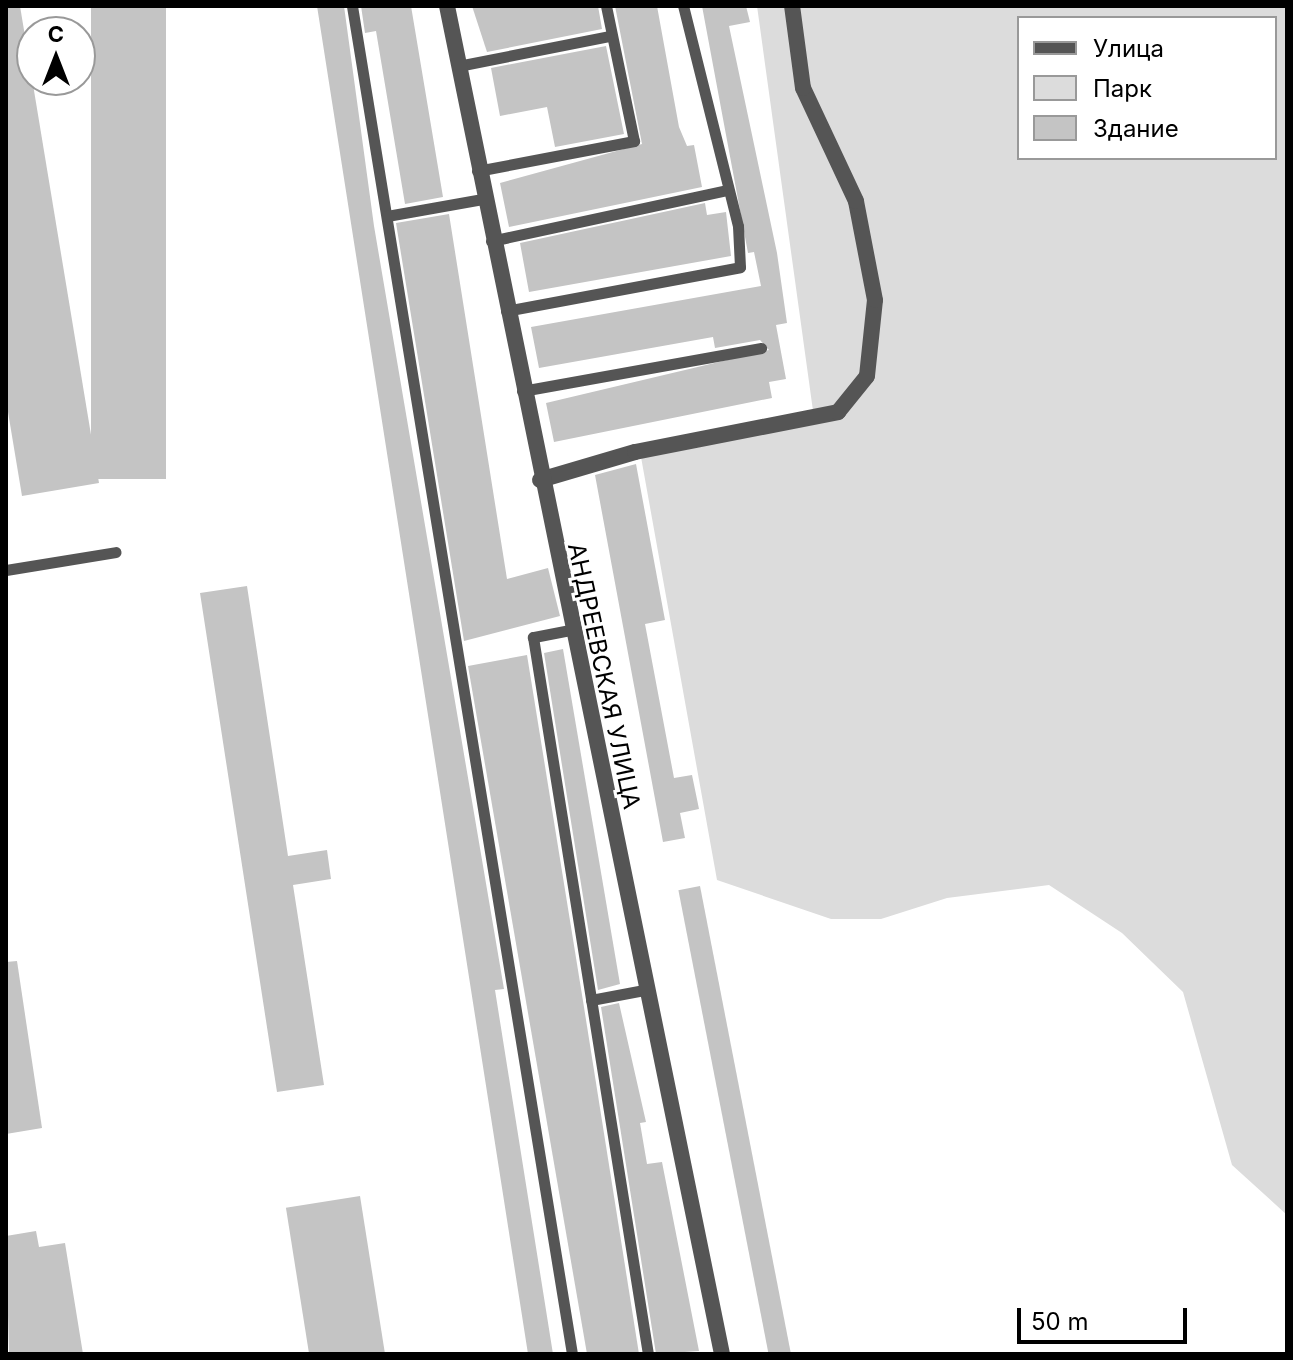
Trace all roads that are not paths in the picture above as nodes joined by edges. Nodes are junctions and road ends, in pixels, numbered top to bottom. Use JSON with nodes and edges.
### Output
{"nodes":[{"id":1,"x":352,"y":6,"type":"edge"},
{"id":2,"x":447,"y":6,"type":"edge"},
{"id":3,"x":606,"y":6,"type":"edge"},
{"id":4,"x":683,"y":6,"type":"edge"},
{"id":5,"x":792,"y":6,"type":"edge"},
{"id":6,"x":610,"y":36,"type":"junction"},
{"id":7,"x":458,"y":66,"type":"junction"},
{"id":8,"x":477,"y":171,"type":"junction"},
{"id":9,"x":727,"y":190,"type":"junction"},
{"id":10,"x":482,"y":199,"type":"junction"},
{"id":11,"x":387,"y":216,"type":"junction"},
{"id":12,"x":490,"y":241,"type":"junction"},
{"id":13,"x":506,"y":311,"type":"junction"},
{"id":14,"x":761,"y":348,"type":"dead end"},
{"id":15,"x":521,"y":391,"type":"junction"},
{"id":16,"x":540,"y":480,"type":"junction"},
{"id":17,"x":116,"y":552,"type":"dead end"},
{"id":18,"x":6,"y":570,"type":"edge"},
{"id":19,"x":570,"y":630,"type":"junction"},
{"id":20,"x":644,"y":990,"type":"junction"},
{"id":21,"x":591,"y":1000,"type":"junction"},
{"id":22,"x":572,"y":1354,"type":"edge"},
{"id":23,"x":648,"y":1354,"type":"edge"},
{"id":24,"x":722,"y":1354,"type":"edge"}],
"edges":[{"from":1,"to":11,"type":"lane"},
{"from":2,"to":7,"type":"street","name":"АНДРЕЕВСКАЯ УЛИЦА"},
{"from":3,"to":6,"type":"lane"},
{"from":4,"to":9,"type":"lane"},
{"from":5,"to":16,"type":"street"},
{"from":6,"to":7,"type":"lane"},
{"from":6,"to":8,"type":"lane"},
{"from":7,"to":8,"type":"street","name":"АНДРЕЕВСКАЯ УЛИЦА"},
{"from":8,"to":10,"type":"street","name":"АНДРЕЕВСКАЯ УЛИЦА"},
{"from":9,"to":12,"type":"lane"},
{"from":9,"to":13,"type":"lane"},
{"from":10,"to":11,"type":"lane"},
{"from":10,"to":12,"type":"street","name":"АНДРЕЕВСКАЯ УЛИЦА"},
{"from":11,"to":22,"type":"lane"},
{"from":12,"to":13,"type":"street","name":"АНДРЕЕВСКАЯ УЛИЦА"},
{"from":13,"to":15,"type":"street","name":"АНДРЕЕВСКАЯ УЛИЦА"},
{"from":14,"to":15,"type":"lane"},
{"from":15,"to":16,"type":"street","name":"АНДРЕЕВСКАЯ УЛИЦА"},
{"from":16,"to":19,"type":"street","name":"АНДРЕЕВСКАЯ УЛИЦА"},
{"from":17,"to":18,"type":"lane"},
{"from":19,"to":20,"type":"street","name":"АНДРЕЕВСКАЯ УЛИЦА"},
{"from":19,"to":21,"type":"lane"},
{"from":20,"to":21,"type":"lane"},
{"from":20,"to":24,"type":"street","name":"АНДРЕЕВСКАЯ УЛИЦА"},
{"from":21,"to":23,"type":"lane"}]}
